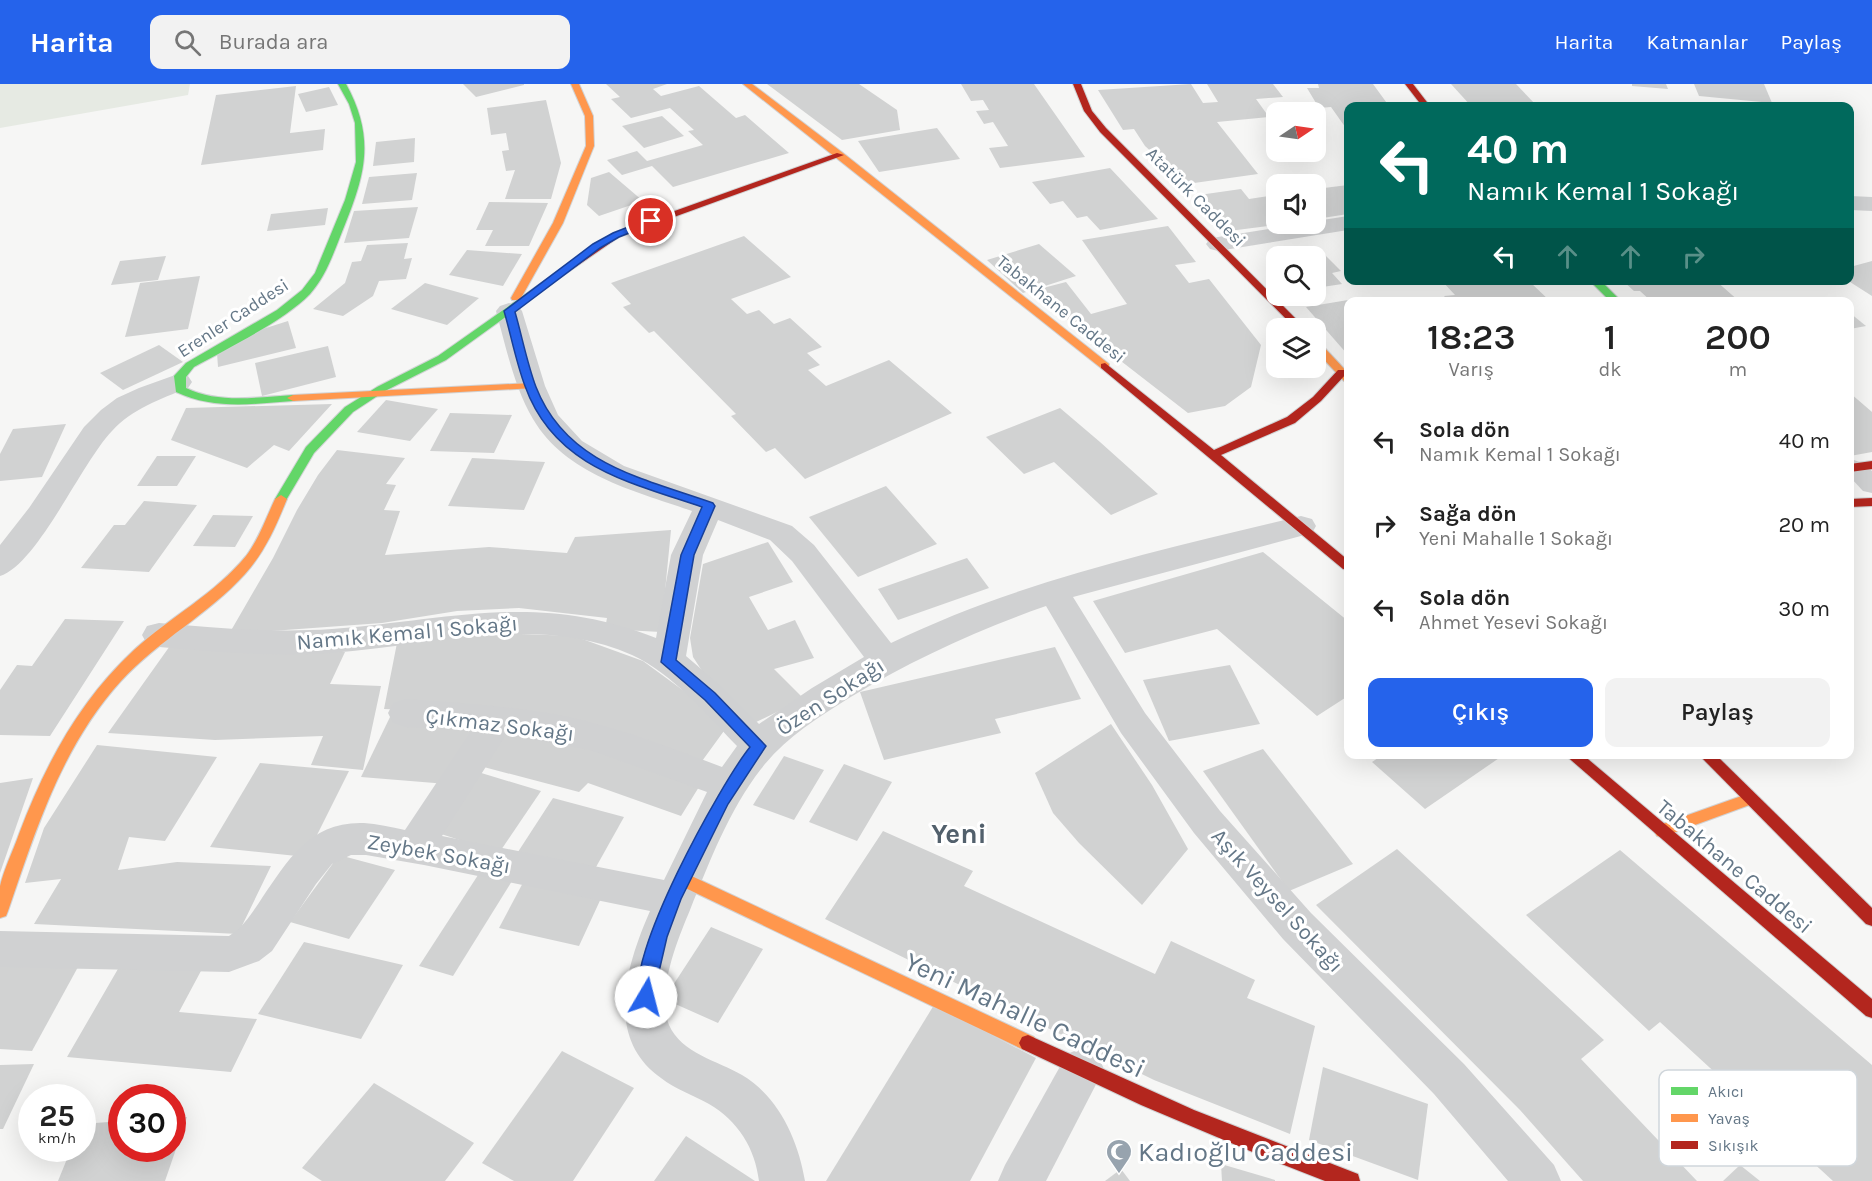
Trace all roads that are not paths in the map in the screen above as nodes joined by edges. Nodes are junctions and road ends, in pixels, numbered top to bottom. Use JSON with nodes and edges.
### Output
{"nodes":[{"id":1,"x":342,"y":84,"type":"edge"},
{"id":2,"x":575,"y":84,"type":"edge"},
{"id":3,"x":747,"y":84,"type":"edge"},
{"id":4,"x":1077,"y":84,"type":"edge"},
{"id":5,"x":1409,"y":84,"type":"edge"},
{"id":6,"x":1423,"y":102,"type":"edge"},
{"id":7,"x":840,"y":155,"type":"junction"},
{"id":8,"x":1854,"y":202,"type":"edge"},
{"id":9,"x":1872,"y":204,"type":"edge"},
{"id":10,"x":1344,"y":224,"type":"edge"},
{"id":11,"x":1218,"y":244,"type":"junction"},
{"id":12,"x":1599,"y":285,"type":"edge"},
{"id":13,"x":1612,"y":297,"type":"edge"},
{"id":14,"x":509,"y":311,"type":"junction"},
{"id":15,"x":1290,"y":318,"type":"edge"},
{"id":16,"x":1326,"y":356,"type":"edge"},
{"id":17,"x":1344,"y":375,"type":"edge"},
{"id":18,"x":1344,"y":377,"type":"edge"},
{"id":19,"x":178,"y":382,"type":"junction"},
{"id":20,"x":531,"y":386,"type":"junction"},
{"id":21,"x":373,"y":394,"type":"junction"},
{"id":22,"x":1214,"y":454,"type":"junction"},
{"id":23,"x":1859,"y":467,"type":"edge"},
{"id":24,"x":1872,"y":485,"type":"edge"},
{"id":25,"x":1872,"y":502,"type":"edge"},
{"id":26,"x":1854,"y":503,"type":"edge"},
{"id":27,"x":709,"y":506,"type":"junction"},
{"id":28,"x":1301,"y":526,"type":"junction"},
{"id":29,"x":1344,"y":563,"type":"edge"},
{"id":30,"x":0,"y":565,"type":"edge"},
{"id":31,"x":1053,"y":591,"type":"junction"},
{"id":32,"x":159,"y":635,"type":"junction"},
{"id":33,"x":885,"y":660,"type":"junction"},
{"id":34,"x":668,"y":662,"type":"junction"},
{"id":35,"x":405,"y":713,"type":"dead end"},
{"id":36,"x":497,"y":720,"type":"junction"},
{"id":37,"x":759,"y":746,"type":"junction"},
{"id":38,"x":1577,"y":759,"type":"edge"},
{"id":39,"x":1710,"y":759,"type":"edge"},
{"id":40,"x":730,"y":786,"type":"junction"},
{"id":41,"x":1750,"y":799,"type":"junction"},
{"id":42,"x":1662,"y":831,"type":"junction"},
{"id":43,"x":414,"y":847,"type":"junction"},
{"id":44,"x":678,"y":889,"type":"junction"},
{"id":45,"x":0,"y":911,"type":"edge"},
{"id":46,"x":1872,"y":919,"type":"edge"},
{"id":47,"x":0,"y":949,"type":"edge"},
{"id":48,"x":1872,"y":1010,"type":"edge"},
{"id":49,"x":1082,"y":1070,"type":"junction"},
{"id":50,"x":782,"y":1181,"type":"edge"},
{"id":51,"x":1021,"y":1181,"type":"edge"},
{"id":52,"x":1351,"y":1181,"type":"edge"},
{"id":53,"x":1538,"y":1181,"type":"edge"}],
"edges":[{"from":1,"to":19,"type":"street","name":"Erenler Caddesi"},
{"from":2,"to":14,"type":"street"},
{"from":3,"to":7,"type":"street","name":"Tabakhane Caddesi"},
{"from":4,"to":11,"type":"street","name":"Atatürk Caddesi"},
{"from":5,"to":6,"type":"street"},
{"from":7,"to":14,"type":"street"},
{"from":7,"to":22,"type":"street","name":"Tabakhane Caddesi"},
{"from":8,"to":9,"type":"street"},
{"from":10,"to":11,"type":"street"},
{"from":11,"to":15,"type":"street","name":"Atatürk Caddesi"},
{"from":12,"to":13,"type":"street"},
{"from":14,"to":20,"type":"street"},
{"from":14,"to":21,"type":"street"},
{"from":16,"to":17,"type":"street"},
{"from":18,"to":22,"type":"street"},
{"from":19,"to":21,"type":"street","name":"Erenler Caddesi"},
{"from":19,"to":30,"type":"street"},
{"from":20,"to":21,"type":"street","name":"Erenler Caddesi"},
{"from":20,"to":27,"type":"street"},
{"from":21,"to":32,"type":"street"},
{"from":22,"to":28,"type":"street","name":"Tabakhane Caddesi"},
{"from":23,"to":24,"type":"lane"},
{"from":25,"to":26,"type":"street"},
{"from":27,"to":33,"type":"street"},
{"from":27,"to":34,"type":"street"},
{"from":28,"to":29,"type":"street","name":"Tabakhane Caddesi"},
{"from":28,"to":31,"type":"street","name":"Özen Sokağı"},
{"from":31,"to":33,"type":"street","name":"Özen Sokağı"},
{"from":31,"to":53,"type":"street","name":"Aşık Veysel Sokağı"},
{"from":32,"to":34,"type":"street","name":"Namık Kemal 1 Sokağı"},
{"from":32,"to":45,"type":"street"},
{"from":33,"to":37,"type":"street","name":"Özen Sokağı"},
{"from":34,"to":37,"type":"street","name":"Namık Kemal 1 Sokağı"},
{"from":35,"to":36,"type":"street","name":"Çıkmaz Sokağı"},
{"from":36,"to":40,"type":"street","name":"Çıkmaz Sokağı"},
{"from":36,"to":43,"type":"street"},
{"from":37,"to":40,"type":"street","name":"Özen Sokağı"},
{"from":38,"to":42,"type":"street","name":"Tabakhane Caddesi"},
{"from":39,"to":41,"type":"street"},
{"from":40,"to":44,"type":"street","name":"Özen Sokağı"},
{"from":41,"to":42,"type":"street"},
{"from":41,"to":46,"type":"street"},
{"from":42,"to":48,"type":"street","name":"Tabakhane Caddesi"},
{"from":43,"to":44,"type":"street","name":"Zeybek Sokağı"},
{"from":43,"to":47,"type":"street","name":"Zeybek Sokağı"},
{"from":44,"to":49,"type":"street","name":"Yeni Mahalle Caddesi"},
{"from":44,"to":50,"type":"street","name":"Özen Sokağı"},
{"from":49,"to":51,"type":"street"},
{"from":49,"to":52,"type":"street","name":"Yeni Mahalle Caddesi"}]}
